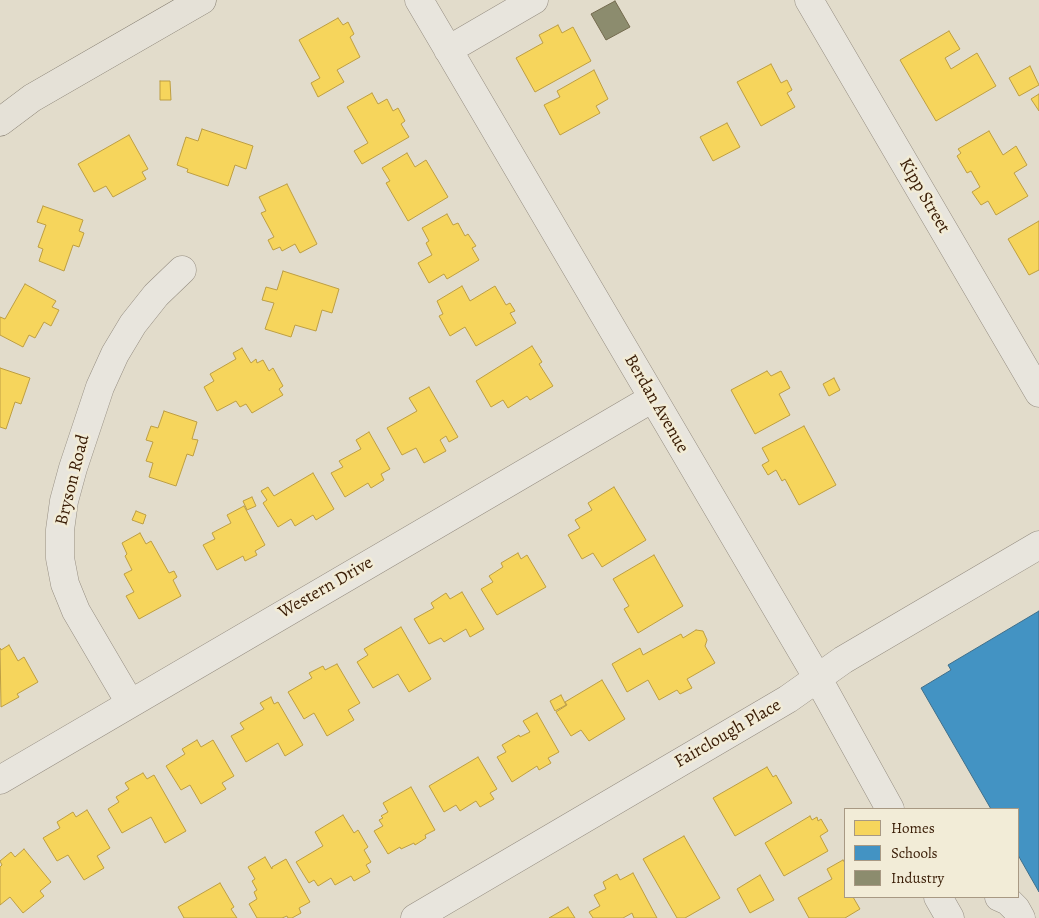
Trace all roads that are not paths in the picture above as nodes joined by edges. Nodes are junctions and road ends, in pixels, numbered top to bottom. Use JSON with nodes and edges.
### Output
{"nodes":[{"id":1,"x":202,"y":0,"type":"edge"},
{"id":2,"x":419,"y":0,"type":"edge"},
{"id":3,"x":534,"y":0,"type":"edge"},
{"id":4,"x":809,"y":0,"type":"edge"},
{"id":5,"x":448,"y":50,"type":"junction"},
{"id":6,"x":0,"y":122,"type":"edge"},
{"id":7,"x":182,"y":270,"type":"dead end"},
{"id":8,"x":1039,"y":393,"type":"edge"},
{"id":9,"x":653,"y":398,"type":"junction"},
{"id":10,"x":1039,"y":545,"type":"edge"},
{"id":11,"x":817,"y":678,"type":"junction"},
{"id":12,"x":130,"y":703,"type":"junction"},
{"id":13,"x":0,"y":780,"type":"edge"},
{"id":14,"x":889,"y":808,"type":"edge"},
{"id":15,"x":939,"y":898,"type":"edge"},
{"id":16,"x":1001,"y":898,"type":"edge"},
{"id":17,"x":415,"y":918,"type":"edge"},
{"id":18,"x":950,"y":918,"type":"edge"},
{"id":19,"x":1021,"y":918,"type":"edge"}],
"edges":[{"from":1,"to":6,"type":"highway"},
{"from":2,"to":5,"type":"street","name":"Berdan Avenue"},
{"from":3,"to":5,"type":"street"},
{"from":4,"to":8,"type":"street","name":"Kipp Street"},
{"from":5,"to":9,"type":"street","name":"Berdan Avenue"},
{"from":7,"to":12,"type":"street","name":"Bryson Road"},
{"from":9,"to":11,"type":"street","name":"Berdan Avenue"},
{"from":9,"to":12,"type":"street","name":"Western Drive"},
{"from":10,"to":11,"type":"street","name":"Fairclough Place"},
{"from":11,"to":14,"type":"street","name":"Berdan Avenue"},
{"from":11,"to":17,"type":"street","name":"Fairclough Place"},
{"from":12,"to":13,"type":"street","name":"Western Drive"},
{"from":15,"to":18,"type":"street"},
{"from":16,"to":19,"type":"street"}]}
